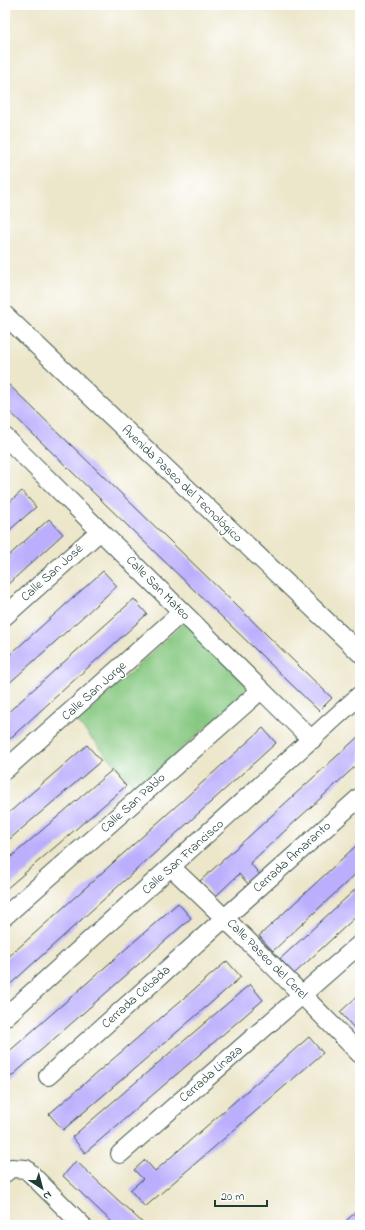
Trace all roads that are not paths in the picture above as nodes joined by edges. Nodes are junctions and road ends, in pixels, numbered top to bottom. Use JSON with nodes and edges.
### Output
{"nodes":[{"id":1,"x":5,"y":315,"type":"edge"},
{"id":2,"x":8,"y":446,"type":"edge"},
{"id":3,"x":100,"y":531,"type":"junction"},
{"id":4,"x":182,"y":612,"type":"junction"},
{"id":5,"x":5,"y":616,"type":"edge"},
{"id":6,"x":360,"y":653,"type":"edge"},
{"id":7,"x":261,"y":690,"type":"junction"},
{"id":8,"x":360,"y":696,"type":"edge"},
{"id":9,"x":312,"y":740,"type":"junction"},
{"id":10,"x":5,"y":770,"type":"edge"},
{"id":11,"x":360,"y":797,"type":"edge"},
{"id":12,"x":171,"y":867,"type":"junction"},
{"id":13,"x":5,"y":916,"type":"edge"},
{"id":14,"x":225,"y":918,"type":"junction"},
{"id":15,"x":360,"y":944,"type":"edge"},
{"id":16,"x":302,"y":994,"type":"junction"},
{"id":17,"x":6,"y":1015,"type":"edge"},
{"id":18,"x":360,"y":1054,"type":"edge"},
{"id":19,"x":48,"y":1076,"type":"dead end"},
{"id":20,"x":120,"y":1154,"type":"dead end"},
{"id":21,"x":5,"y":1173,"type":"edge"},
{"id":22,"x":82,"y":1225,"type":"edge"}],
"edges":[{"from":1,"to":6,"type":"street","name":"Avenida Paseo del Tecnológico"},
{"from":2,"to":3,"type":"street","name":"Calle San Mateo"},
{"from":3,"to":4,"type":"street","name":"Calle San Mateo"},
{"from":3,"to":5,"type":"street","name":"Calle San José"},
{"from":4,"to":7,"type":"street","name":"Calle San Mateo"},
{"from":4,"to":10,"type":"street","name":"Calle San Jorge"},
{"from":7,"to":9,"type":"street","name":"Calle San Mateo"},
{"from":7,"to":13,"type":"street","name":"Calle San Pablo"},
{"from":8,"to":9,"type":"street","name":"Calle San Francisco"},
{"from":9,"to":12,"type":"street","name":"Calle San Francisco"},
{"from":11,"to":14,"type":"street","name":"Cerrada Amaranto"},
{"from":12,"to":14,"type":"street","name":"Calle Paseo del Cerel"},
{"from":12,"to":17,"type":"street","name":"Calle San Francisco"},
{"from":14,"to":16,"type":"street","name":"Calle Paseo del Cerel"},
{"from":14,"to":19,"type":"street","name":"Cerrada Cebada"},
{"from":15,"to":16,"type":"street","name":"Cerrada Linaza"},
{"from":16,"to":18,"type":"street","name":"Calle Paseo del Cerel"},
{"from":16,"to":20,"type":"street","name":"Cerrada Linaza"},
{"from":21,"to":22,"type":"street"}]}
